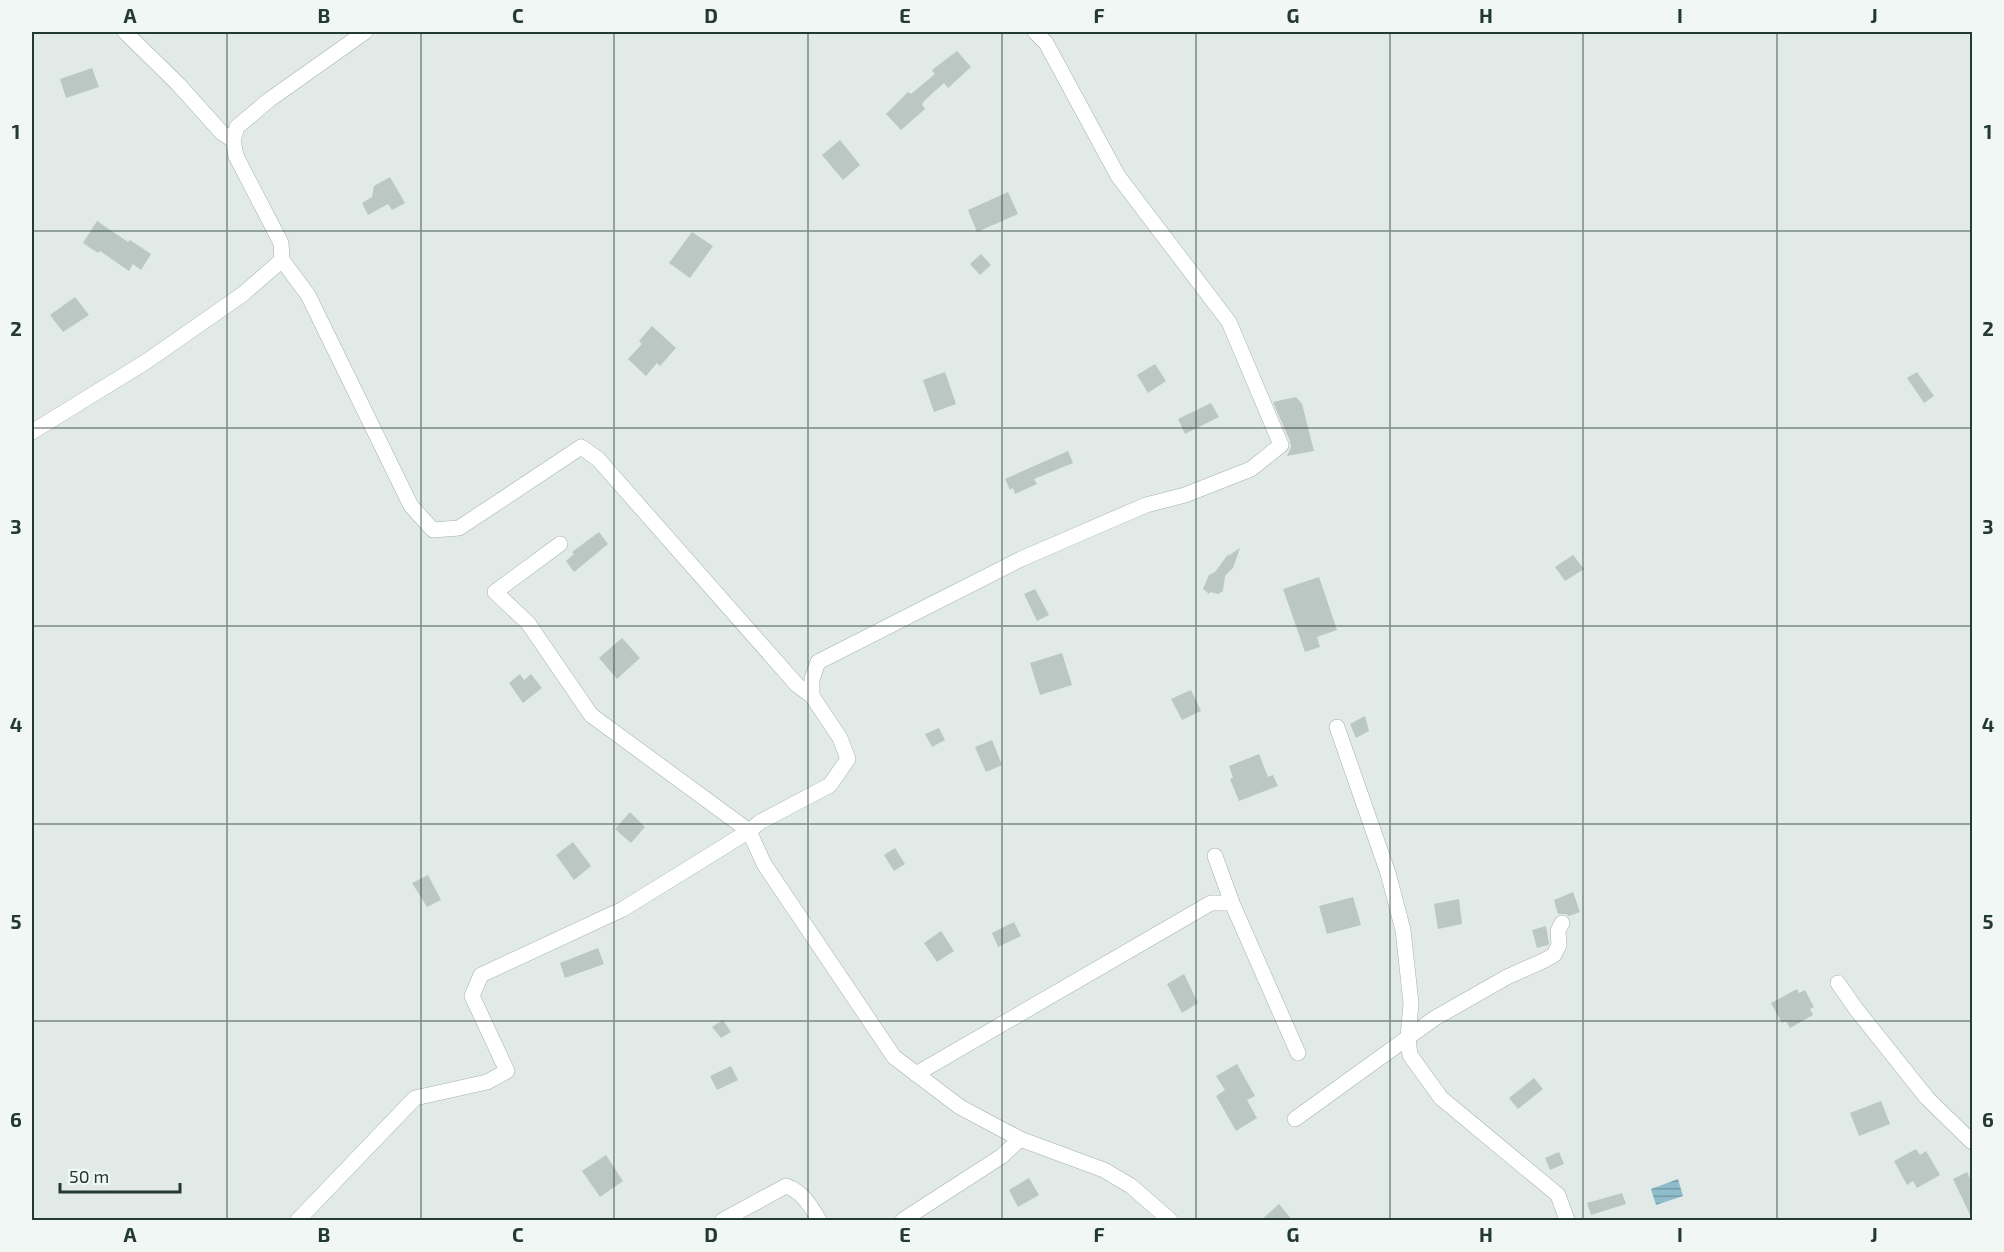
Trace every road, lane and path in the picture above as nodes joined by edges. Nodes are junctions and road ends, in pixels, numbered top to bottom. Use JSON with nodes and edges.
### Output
{"nodes":[{"id":1,"x":125,"y":32,"type":"edge"},
{"id":2,"x":365,"y":32,"type":"edge"},
{"id":3,"x":1035,"y":32,"type":"edge"},
{"id":4,"x":233,"y":141,"type":"junction"},
{"id":5,"x":282,"y":260,"type":"junction"},
{"id":6,"x":32,"y":432,"type":"edge"},
{"id":7,"x":560,"y":544,"type":"dead end"},
{"id":8,"x":812,"y":696,"type":"junction"},
{"id":9,"x":1337,"y":727,"type":"dead end"},
{"id":10,"x":749,"y":831,"type":"junction"},
{"id":11,"x":1215,"y":856,"type":"dead end"},
{"id":12,"x":1232,"y":903,"type":"junction"},
{"id":13,"x":1562,"y":923,"type":"dead end"},
{"id":14,"x":1838,"y":983,"type":"dead end"},
{"id":15,"x":1408,"y":1038,"type":"junction"},
{"id":16,"x":1298,"y":1053,"type":"dead end"},
{"id":17,"x":916,"y":1074,"type":"junction"},
{"id":18,"x":1295,"y":1119,"type":"dead end"},
{"id":19,"x":1020,"y":1139,"type":"junction"},
{"id":20,"x":1972,"y":1142,"type":"edge"},
{"id":21,"x":298,"y":1221,"type":"edge"},
{"id":22,"x":723,"y":1221,"type":"edge"},
{"id":23,"x":819,"y":1221,"type":"edge"},
{"id":24,"x":903,"y":1221,"type":"edge"},
{"id":25,"x":1170,"y":1221,"type":"edge"},
{"id":26,"x":1567,"y":1221,"type":"edge"}],
"edges":[{"from":1,"to":4,"type":"street"},
{"from":2,"to":4,"type":"street"},
{"from":3,"to":8,"type":"street"},
{"from":4,"to":5,"type":"street"},
{"from":5,"to":6,"type":"street"},
{"from":5,"to":8,"type":"street"},
{"from":7,"to":10,"type":"street"},
{"from":8,"to":10,"type":"street"},
{"from":9,"to":15,"type":"street"},
{"from":10,"to":17,"type":"street"},
{"from":10,"to":21,"type":"street"},
{"from":11,"to":12,"type":"street"},
{"from":12,"to":16,"type":"street"},
{"from":12,"to":17,"type":"street"},
{"from":13,"to":15,"type":"street"},
{"from":14,"to":20,"type":"street"},
{"from":15,"to":18,"type":"street"},
{"from":15,"to":26,"type":"street"},
{"from":17,"to":19,"type":"street"},
{"from":19,"to":24,"type":"street"},
{"from":19,"to":25,"type":"street"},
{"from":22,"to":23,"type":"street"}]}
